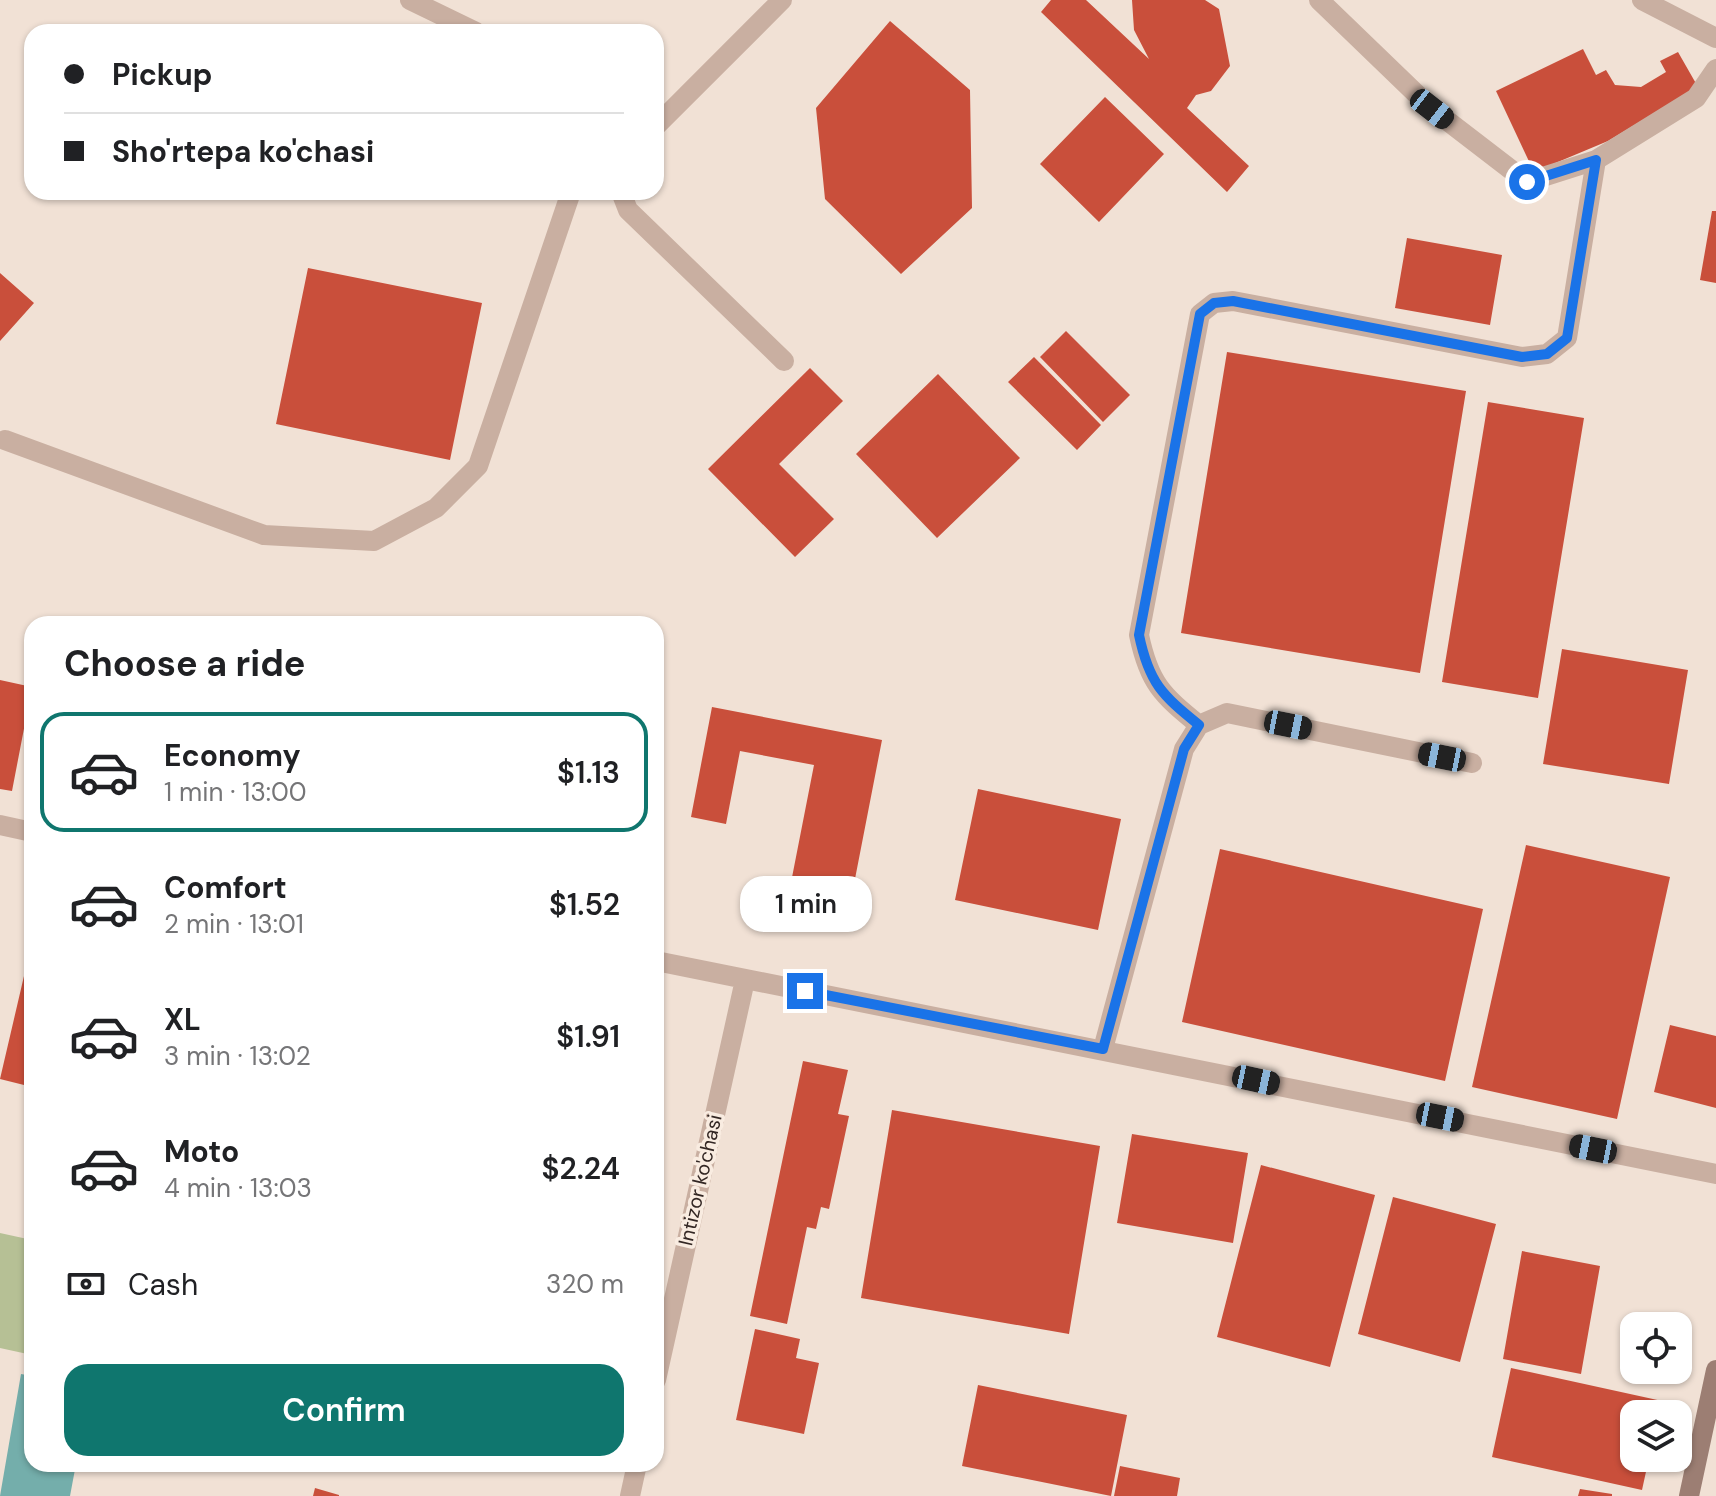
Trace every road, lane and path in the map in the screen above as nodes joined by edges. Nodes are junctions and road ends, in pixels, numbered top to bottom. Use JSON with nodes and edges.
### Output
{"nodes":[{"id":1,"x":410,"y":0,"type":"edge"},
{"id":2,"x":782,"y":0,"type":"edge"},
{"id":3,"x":1319,"y":0,"type":"edge"},
{"id":4,"x":1642,"y":0,"type":"edge"},
{"id":5,"x":460,"y":24,"type":"edge"},
{"id":6,"x":1716,"y":38,"type":"edge"},
{"id":7,"x":1716,"y":69,"type":"edge"},
{"id":8,"x":664,"y":118,"type":"edge"},
{"id":9,"x":1596,"y":160,"type":"junction"},
{"id":10,"x":568,"y":200,"type":"edge"},
{"id":11,"x":624,"y":200,"type":"edge"},
{"id":12,"x":784,"y":361,"type":"dead end"},
{"id":13,"x":5,"y":440,"type":"dead end"},
{"id":14,"x":1199,"y":725,"type":"junction"},
{"id":15,"x":1472,"y":763,"type":"dead end"},
{"id":16,"x":0,"y":825,"type":"edge"},
{"id":17,"x":24,"y":830,"type":"edge"},
{"id":18,"x":664,"y":963,"type":"edge"},
{"id":19,"x":745,"y":980,"type":"junction"},
{"id":20,"x":1103,"y":1049,"type":"junction"},
{"id":21,"x":1716,"y":1174,"type":"edge"},
{"id":22,"x":664,"y":1344,"type":"edge"},
{"id":23,"x":1716,"y":1370,"type":"edge"},
{"id":24,"x":635,"y":1472,"type":"edge"},
{"id":25,"x":630,"y":1496,"type":"edge"},
{"id":26,"x":1689,"y":1496,"type":"edge"}],
"edges":[{"from":1,"to":5,"type":"street"},
{"from":2,"to":8,"type":"street"},
{"from":3,"to":9,"type":"street"},
{"from":4,"to":6,"type":"street"},
{"from":7,"to":9,"type":"street"},
{"from":9,"to":14,"type":"street"},
{"from":10,"to":13,"type":"street"},
{"from":11,"to":12,"type":"street"},
{"from":14,"to":15,"type":"street"},
{"from":14,"to":20,"type":"street"},
{"from":16,"to":17,"type":"street"},
{"from":18,"to":19,"type":"street"},
{"from":19,"to":20,"type":"street"},
{"from":19,"to":22,"type":"street","name":"Intizor ko'chasi"},
{"from":20,"to":21,"type":"street"},
{"from":23,"to":26,"type":"street"},
{"from":24,"to":25,"type":"street"}]}
